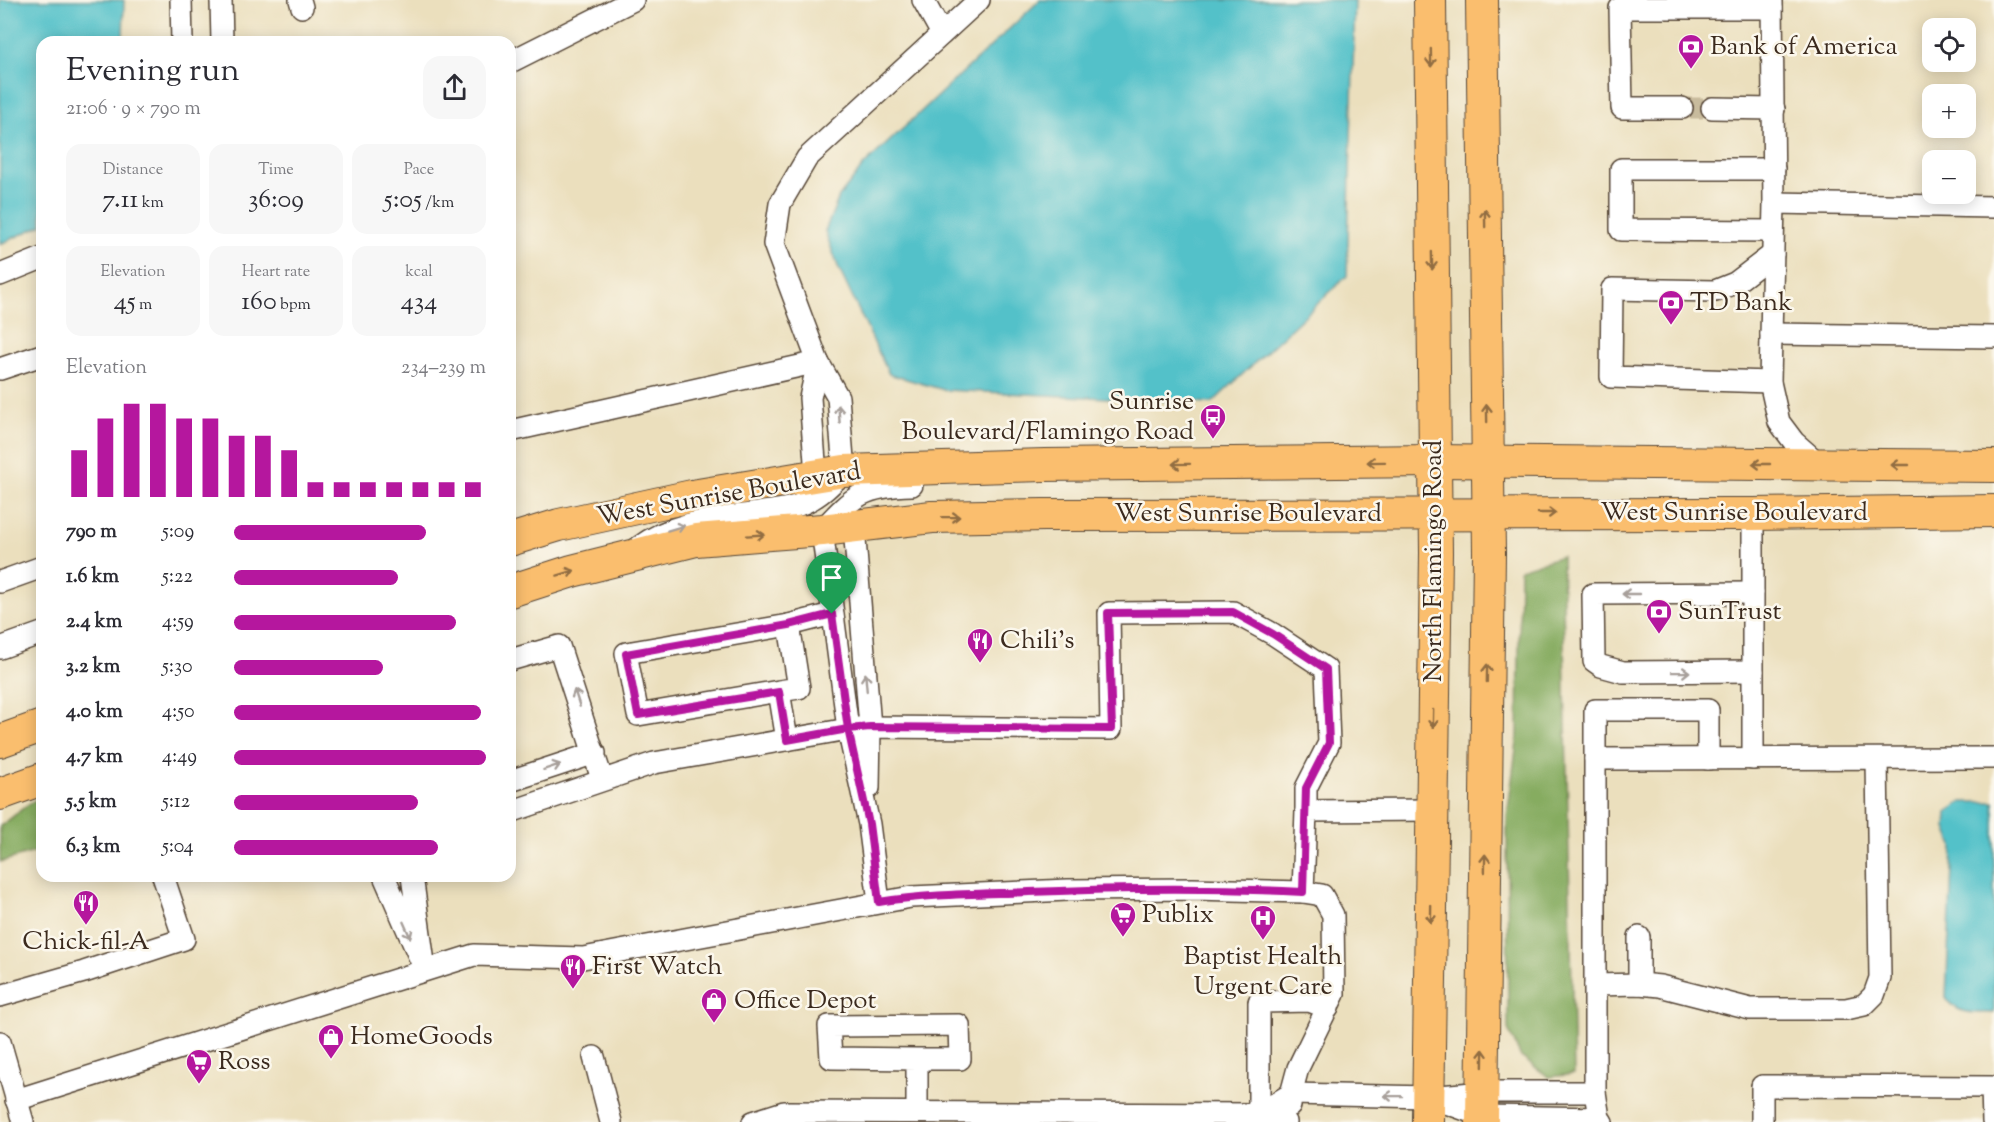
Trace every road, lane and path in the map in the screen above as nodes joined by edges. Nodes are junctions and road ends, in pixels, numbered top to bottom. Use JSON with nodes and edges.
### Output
{"nodes":[{"id":1,"x":181,"y":0,"type":"edge"},
{"id":2,"x":221,"y":0,"type":"edge"},
{"id":3,"x":633,"y":0,"type":"edge"},
{"id":4,"x":923,"y":0,"type":"edge"},
{"id":5,"x":979,"y":0,"type":"edge"},
{"id":6,"x":1430,"y":0,"type":"edge"},
{"id":7,"x":1485,"y":3,"type":"edge"},
{"id":8,"x":1620,"y":4,"type":"edge"},
{"id":9,"x":1772,"y":4,"type":"edge"},
{"id":10,"x":942,"y":34,"type":"junction"},
{"id":11,"x":182,"y":36,"type":"edge"},
{"id":12,"x":222,"y":36,"type":"edge"},
{"id":13,"x":516,"y":59,"type":"edge"},
{"id":14,"x":1682,"y":108,"type":"tunnel mouth"},
{"id":15,"x":1712,"y":108,"type":"tunnel mouth"},
{"id":16,"x":1774,"y":108,"type":"junction"},
{"id":17,"x":1774,"y":169,"type":"junction"},
{"id":18,"x":1774,"y":203,"type":"junction"},
{"id":19,"x":1994,"y":207,"type":"edge"},
{"id":20,"x":1773,"y":231,"type":"junction"},
{"id":21,"x":1773,"y":254,"type":"junction"},
{"id":22,"x":36,"y":260,"type":"edge"},
{"id":23,"x":0,"y":275,"type":"edge"},
{"id":24,"x":1771,"y":334,"type":"junction"},
{"id":25,"x":1994,"y":337,"type":"edge"},
{"id":26,"x":36,"y":357,"type":"edge"},
{"id":27,"x":818,"y":362,"type":"junction"},
{"id":28,"x":0,"y":369,"type":"edge"},
{"id":29,"x":1770,"y":382,"type":"junction"},
{"id":30,"x":516,"y":430,"type":"edge"},
{"id":31,"x":1434,"y":461,"type":"junction"},
{"id":32,"x":1488,"y":462,"type":"junction"},
{"id":33,"x":1100,"y":464,"type":"junction"},
{"id":34,"x":1819,"y":464,"type":"junction"},
{"id":35,"x":1994,"y":466,"type":"edge"},
{"id":36,"x":830,"y":472,"type":"junction"},
{"id":37,"x":1994,"y":511,"type":"edge"},
{"id":38,"x":1435,"y":513,"type":"junction"},
{"id":39,"x":1488,"y":513,"type":"junction"},
{"id":40,"x":1753,"y":514,"type":"junction"},
{"id":41,"x":854,"y":527,"type":"junction"},
{"id":42,"x":822,"y":530,"type":"junction"},
{"id":43,"x":516,"y":538,"type":"edge"},
{"id":44,"x":626,"y":558,"type":"junction"},
{"id":45,"x":36,"y":569,"type":"edge"},
{"id":46,"x":0,"y":582,"type":"edge"},
{"id":47,"x":516,"y":589,"type":"edge"},
{"id":48,"x":1753,"y":593,"type":"junction"},
{"id":49,"x":832,"y":614,"type":"junction"},
{"id":50,"x":789,"y":625,"type":"junction"},
{"id":51,"x":36,"y":635,"type":"edge"},
{"id":52,"x":0,"y":648,"type":"edge"},
{"id":53,"x":516,"y":658,"type":"edge"},
{"id":54,"x":1753,"y":671,"type":"junction"},
{"id":55,"x":779,"y":692,"type":"junction"},
{"id":56,"x":870,"y":727,"type":"junction"},
{"id":57,"x":36,"y":728,"type":"edge"},
{"id":58,"x":848,"y":729,"type":"junction"},
{"id":59,"x":787,"y":740,"type":"junction"},
{"id":60,"x":0,"y":741,"type":"edge"},
{"id":61,"x":595,"y":753,"type":"junction"},
{"id":62,"x":1994,"y":758,"type":"edge"},
{"id":63,"x":1595,"y":759,"type":"junction"},
{"id":64,"x":1708,"y":759,"type":"junction"},
{"id":65,"x":1753,"y":759,"type":"junction"},
{"id":66,"x":1877,"y":759,"type":"junction"},
{"id":67,"x":516,"y":779,"type":"edge"},
{"id":68,"x":602,"y":779,"type":"junction"},
{"id":69,"x":36,"y":782,"type":"edge"},
{"id":70,"x":0,"y":794,"type":"edge"},
{"id":71,"x":516,"y":807,"type":"edge"},
{"id":72,"x":1432,"y":810,"type":"junction"},
{"id":73,"x":1306,"y":811,"type":"junction"},
{"id":74,"x":869,"y":824,"type":"junction"},
{"id":75,"x":165,"y":882,"type":"edge"},
{"id":76,"x":387,"y":882,"type":"edge"},
{"id":77,"x":413,"y":882,"type":"edge"},
{"id":78,"x":1303,"y":892,"type":"junction"},
{"id":79,"x":879,"y":902,"type":"junction"},
{"id":80,"x":1639,"y":938,"type":"dead end"},
{"id":81,"x":425,"y":970,"type":"junction"},
{"id":82,"x":1639,"y":984,"type":"junction"},
{"id":83,"x":1595,"y":985,"type":"junction"},
{"id":84,"x":0,"y":996,"type":"edge"},
{"id":85,"x":1328,"y":1008,"type":"junction"},
{"id":86,"x":0,"y":1042,"type":"edge"},
{"id":87,"x":594,"y":1057,"type":"dead end"},
{"id":88,"x":917,"y":1059,"type":"junction"},
{"id":89,"x":1595,"y":1092,"type":"junction"},
{"id":90,"x":1291,"y":1094,"type":"junction"},
{"id":91,"x":16,"y":1100,"type":"junction"},
{"id":92,"x":1428,"y":1110,"type":"edge"},
{"id":93,"x":1482,"y":1110,"type":"edge"},
{"id":94,"x":916,"y":1111,"type":"junction"},
{"id":95,"x":1259,"y":1114,"type":"junction"},
{"id":96,"x":1601,"y":1120,"type":"edge"},
{"id":97,"x":23,"y":1122,"type":"edge"},
{"id":98,"x":611,"y":1122,"type":"edge"},
{"id":99,"x":753,"y":1122,"type":"edge"},
{"id":100,"x":1288,"y":1122,"type":"edge"},
{"id":101,"x":1762,"y":1122,"type":"edge"},
{"id":102,"x":1993,"y":1122,"type":"edge"}],
"edges":[{"from":1,"to":11,"type":"street"},
{"from":2,"to":12,"type":"street"},
{"from":3,"to":13,"type":"street"},
{"from":4,"to":10,"type":"street"},
{"from":5,"to":10,"type":"street"},
{"from":6,"to":31,"type":"highway","name":"North Flamingo Road","one_way":true},
{"from":32,"to":7,"type":"highway","name":"North Flamingo Road","one_way":true},
{"from":8,"to":9,"type":"street"},
{"from":8,"to":14,"type":"street"},
{"from":9,"to":16,"type":"street"},
{"from":10,"to":27,"type":"street"},
{"from":15,"to":16,"type":"street"},
{"from":16,"to":17,"type":"street"},
{"from":17,"to":18,"type":"street"},
{"from":17,"to":20,"type":"street"},
{"from":18,"to":19,"type":"street"},
{"from":18,"to":20,"type":"street"},
{"from":20,"to":21,"type":"street"},
{"from":21,"to":24,"type":"street"},
{"from":21,"to":29,"type":"street"},
{"from":22,"to":23,"type":"street"},
{"from":24,"to":25,"type":"street"},
{"from":24,"to":29,"type":"street"},
{"from":26,"to":28,"type":"street"},
{"from":27,"to":30,"type":"street"},
{"from":27,"to":36,"type":"street"},
{"from":29,"to":34,"type":"street"},
{"from":31,"to":32,"type":"highway","name":"West Sunrise Boulevard"},
{"from":31,"to":33,"type":"highway","name":"West Sunrise Boulevard","one_way":true},
{"from":31,"to":38,"type":"highway","name":"North Flamingo Road"},
{"from":34,"to":32,"type":"highway","name":"West Sunrise Boulevard","one_way":true},
{"from":32,"to":39,"type":"highway","name":"North Flamingo Road"},
{"from":33,"to":36,"type":"highway","name":"West Sunrise Boulevard"},
{"from":33,"to":42,"type":"street"},
{"from":35,"to":34,"type":"highway","name":"West Sunrise Boulevard","one_way":true},
{"from":36,"to":43,"type":"highway","name":"West Sunrise Boulevard"},
{"from":44,"to":36,"type":"street","one_way":true},
{"from":37,"to":40,"type":"highway","name":"West Sunrise Boulevard"},
{"from":38,"to":39,"type":"highway","name":"West Sunrise Boulevard"},
{"from":41,"to":38,"type":"highway","name":"West Sunrise Boulevard","one_way":true},
{"from":38,"to":72,"type":"highway","name":"North Flamingo Road","one_way":true},
{"from":39,"to":40,"type":"highway","name":"West Sunrise Boulevard","one_way":true},
{"from":93,"to":39,"type":"highway","name":"North Flamingo Road","one_way":true},
{"from":40,"to":48,"type":"street"},
{"from":41,"to":42,"type":"highway","name":"West Sunrise Boulevard"},
{"from":56,"to":41,"type":"street","one_way":true},
{"from":44,"to":42,"type":"highway","name":"West Sunrise Boulevard","one_way":true},
{"from":42,"to":49,"type":"street"},
{"from":47,"to":44,"type":"highway","name":"West Sunrise Boulevard","one_way":true},
{"from":45,"to":46,"type":"street"},
{"from":48,"to":54,"type":"street"},
{"from":48,"to":54,"type":"street","one_way":true},
{"from":49,"to":50,"type":"street"},
{"from":49,"to":58,"type":"street"},
{"from":50,"to":55,"type":"street"},
{"from":50,"to":55,"type":"street"},
{"from":51,"to":52,"type":"street"},
{"from":61,"to":53,"type":"street","one_way":true},
{"from":54,"to":65,"type":"street"},
{"from":55,"to":59,"type":"street"},
{"from":56,"to":58,"type":"street"},
{"from":56,"to":73,"type":"street"},
{"from":56,"to":74,"type":"street"},
{"from":57,"to":60,"type":"highway"},
{"from":58,"to":59,"type":"street"},
{"from":58,"to":74,"type":"street"},
{"from":59,"to":68,"type":"street"},
{"from":67,"to":61,"type":"street","one_way":true},
{"from":61,"to":68,"type":"street"},
{"from":62,"to":66,"type":"street"},
{"from":63,"to":64,"type":"street"},
{"from":63,"to":64,"type":"street"},
{"from":63,"to":83,"type":"street"},
{"from":64,"to":65,"type":"street"},
{"from":65,"to":66,"type":"street"},
{"from":66,"to":82,"type":"street"},
{"from":68,"to":71,"type":"street"},
{"from":69,"to":70,"type":"highway"},
{"from":72,"to":73,"type":"street"},
{"from":72,"to":92,"type":"highway","name":"North Flamingo Road","one_way":true},
{"from":73,"to":78,"type":"street"},
{"from":74,"to":79,"type":"street"},
{"from":75,"to":84,"type":"street"},
{"from":76,"to":81,"type":"street","one_way":true},
{"from":77,"to":81,"type":"street"},
{"from":78,"to":79,"type":"street"},
{"from":78,"to":85,"type":"street"},
{"from":79,"to":81,"type":"street"},
{"from":80,"to":82,"type":"street"},
{"from":81,"to":91,"type":"street"},
{"from":82,"to":83,"type":"street"},
{"from":83,"to":89,"type":"street"},
{"from":85,"to":90,"type":"street"},
{"from":85,"to":95,"type":"street"},
{"from":86,"to":91,"type":"street"},
{"from":87,"to":98,"type":"street"},
{"from":88,"to":88,"type":"street"},
{"from":88,"to":94,"type":"street"},
{"from":89,"to":93,"type":"street"},
{"from":89,"to":96,"type":"street"},
{"from":92,"to":90,"type":"street","one_way":true},
{"from":90,"to":95,"type":"street"},
{"from":90,"to":100,"type":"street"},
{"from":91,"to":97,"type":"street"},
{"from":92,"to":93,"type":"street"},
{"from":93,"to":96,"type":"street"},
{"from":94,"to":95,"type":"street"},
{"from":94,"to":99,"type":"street"},
{"from":95,"to":100,"type":"street"},
{"from":101,"to":102,"type":"street"}]}
